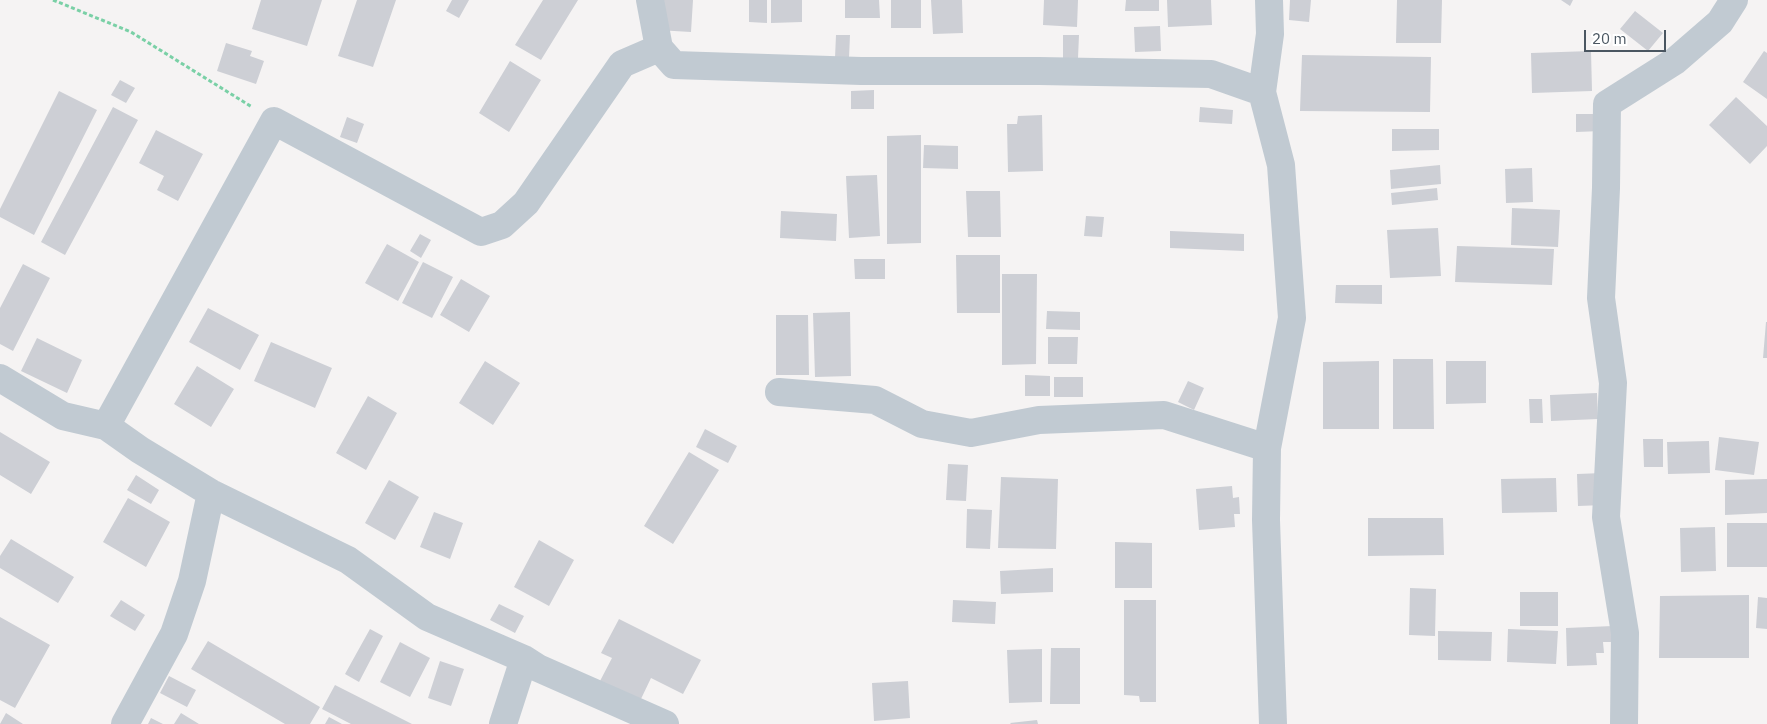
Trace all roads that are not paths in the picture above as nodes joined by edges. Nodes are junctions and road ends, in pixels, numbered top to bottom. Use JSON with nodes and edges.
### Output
{"nodes":[{"id":1,"x":650,"y":0,"type":"edge"},
{"id":2,"x":1269,"y":0,"type":"edge"},
{"id":3,"x":1734,"y":0,"type":"edge"},
{"id":4,"x":659,"y":48,"type":"junction"},
{"id":5,"x":1262,"y":92,"type":"junction"},
{"id":6,"x":0,"y":378,"type":"edge"},
{"id":7,"x":779,"y":392,"type":"dead end"},
{"id":8,"x":106,"y":426,"type":"junction"},
{"id":9,"x":1267,"y":448,"type":"junction"},
{"id":10,"x":211,"y":493,"type":"junction"},
{"id":11,"x":524,"y":659,"type":"junction"},
{"id":12,"x":125,"y":724,"type":"edge"},
{"id":13,"x":503,"y":724,"type":"edge"},
{"id":14,"x":665,"y":724,"type":"edge"},
{"id":15,"x":1274,"y":724,"type":"edge"},
{"id":16,"x":1624,"y":724,"type":"edge"}],
"edges":[{"from":1,"to":4,"type":"street"},
{"from":2,"to":5,"type":"street"},
{"from":3,"to":16,"type":"street"},
{"from":4,"to":5,"type":"street"},
{"from":4,"to":8,"type":"street"},
{"from":5,"to":9,"type":"street"},
{"from":6,"to":8,"type":"street"},
{"from":7,"to":9,"type":"street"},
{"from":8,"to":10,"type":"street"},
{"from":9,"to":15,"type":"street"},
{"from":10,"to":11,"type":"street"},
{"from":10,"to":12,"type":"street"},
{"from":11,"to":13,"type":"street"},
{"from":11,"to":14,"type":"street"}]}
